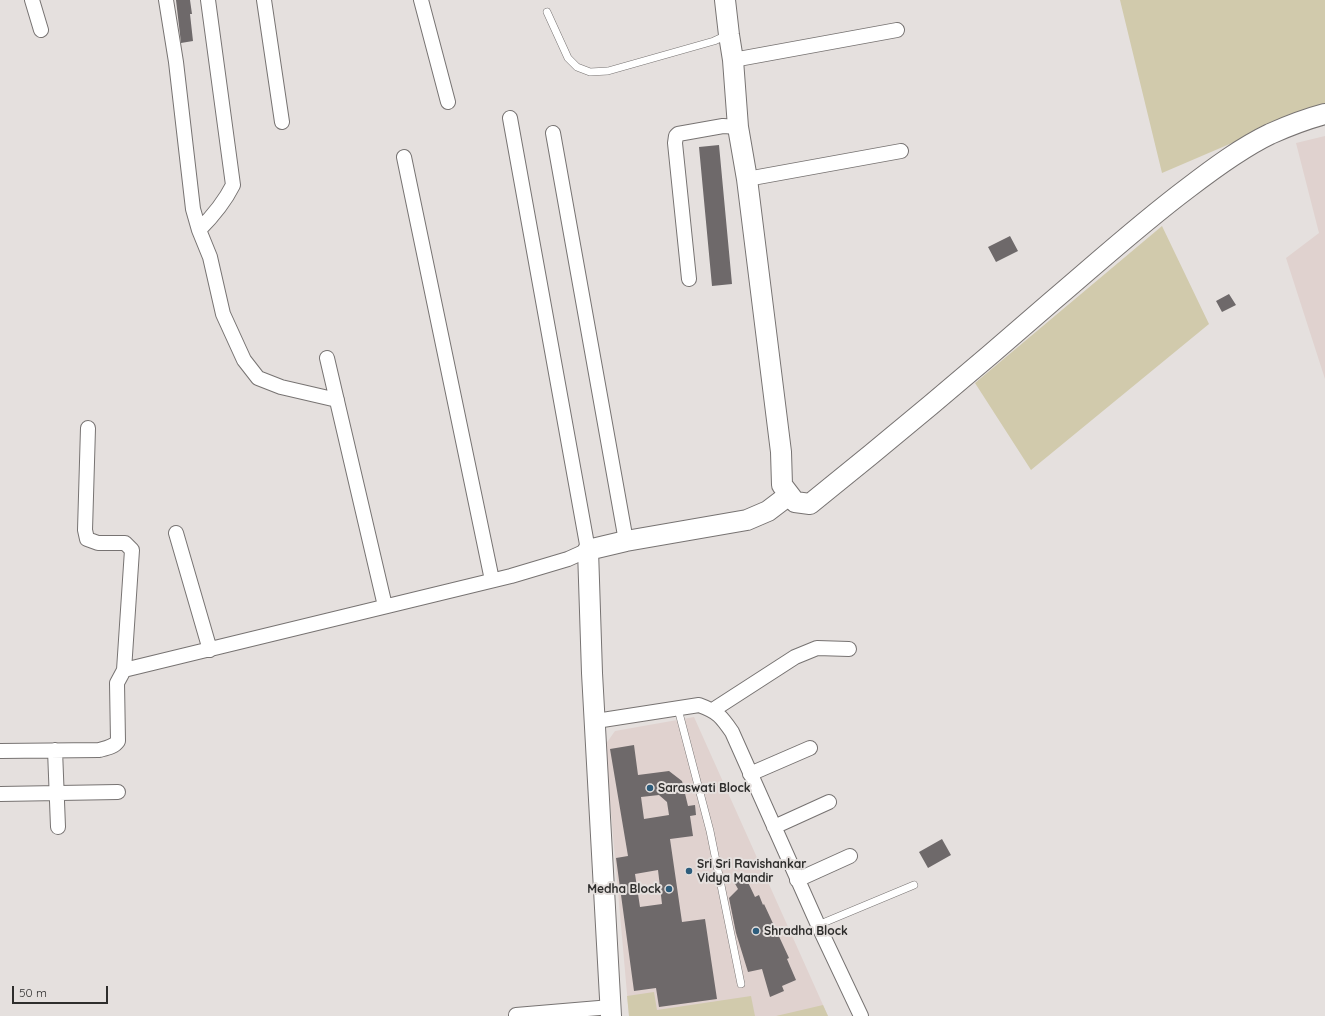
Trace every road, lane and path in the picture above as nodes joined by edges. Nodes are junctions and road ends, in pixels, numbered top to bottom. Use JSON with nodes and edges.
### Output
{"nodes":[{"id":1,"x":32,"y":0,"type":"edge"},
{"id":2,"x":166,"y":0,"type":"edge"},
{"id":3,"x":208,"y":0,"type":"edge"},
{"id":4,"x":264,"y":0,"type":"edge"},
{"id":5,"x":421,"y":0,"type":"edge"},
{"id":6,"x":725,"y":0,"type":"edge"},
{"id":7,"x":547,"y":12,"type":"dead end"},
{"id":8,"x":41,"y":30,"type":"dead end"},
{"id":9,"x":897,"y":30,"type":"dead end"},
{"id":10,"x":729,"y":35,"type":"junction"},
{"id":11,"x":733,"y":60,"type":"junction"},
{"id":12,"x":448,"y":102,"type":"dead end"},
{"id":13,"x":1325,"y":114,"type":"edge"},
{"id":14,"x":510,"y":118,"type":"dead end"},
{"id":15,"x":282,"y":122,"type":"dead end"},
{"id":16,"x":738,"y":127,"type":"junction"},
{"id":17,"x":553,"y":133,"type":"dead end"},
{"id":18,"x":901,"y":152,"type":"dead end"},
{"id":19,"x":404,"y":157,"type":"dead end"},
{"id":20,"x":747,"y":179,"type":"junction"},
{"id":21,"x":199,"y":230,"type":"junction"},
{"id":22,"x":689,"y":279,"type":"dead end"},
{"id":23,"x":327,"y":358,"type":"dead end"},
{"id":24,"x":337,"y":400,"type":"junction"},
{"id":25,"x":88,"y":428,"type":"dead end"},
{"id":26,"x":789,"y":495,"type":"junction"},
{"id":27,"x":176,"y":533,"type":"dead end"},
{"id":28,"x":626,"y":541,"type":"junction"},
{"id":29,"x":588,"y":550,"type":"junction"},
{"id":30,"x":492,"y":580,"type":"junction"},
{"id":31,"x":385,"y":606,"type":"junction"},
{"id":32,"x":848,"y":649,"type":"dead end"},
{"id":33,"x":210,"y":650,"type":"junction"},
{"id":34,"x":124,"y":670,"type":"junction"},
{"id":35,"x":678,"y":709,"type":"junction"},
{"id":36,"x":713,"y":710,"type":"junction"},
{"id":37,"x":596,"y":721,"type":"junction"},
{"id":38,"x":810,"y":748,"type":"dead end"},
{"id":39,"x":55,"y":750,"type":"junction"},
{"id":40,"x":0,"y":751,"type":"edge"},
{"id":41,"x":750,"y":774,"type":"junction"},
{"id":42,"x":118,"y":792,"type":"dead end"},
{"id":43,"x":57,"y":793,"type":"junction"},
{"id":44,"x":0,"y":794,"type":"edge"},
{"id":45,"x":829,"y":802,"type":"dead end"},
{"id":46,"x":58,"y":827,"type":"dead end"},
{"id":47,"x":774,"y":827,"type":"junction"},
{"id":48,"x":850,"y":856,"type":"dead end"},
{"id":49,"x":797,"y":880,"type":"junction"},
{"id":50,"x":914,"y":885,"type":"dead end"},
{"id":51,"x":818,"y":925,"type":"junction"},
{"id":52,"x":741,"y":984,"type":"dead end"},
{"id":53,"x":611,"y":1012,"type":"edge"},
{"id":54,"x":516,"y":1015,"type":"dead end"},
{"id":55,"x":861,"y":1016,"type":"edge"}],
"edges":[{"from":1,"to":8,"type":"street"},
{"from":2,"to":21,"type":"street"},
{"from":3,"to":21,"type":"street"},
{"from":4,"to":15,"type":"street"},
{"from":5,"to":12,"type":"street"},
{"from":6,"to":10,"type":"street"},
{"from":7,"to":10,"type":"lane"},
{"from":9,"to":11,"type":"street"},
{"from":10,"to":11,"type":"street"},
{"from":11,"to":16,"type":"street"},
{"from":13,"to":26,"type":"street"},
{"from":14,"to":29,"type":"street"},
{"from":16,"to":20,"type":"street"},
{"from":16,"to":22,"type":"street"},
{"from":17,"to":28,"type":"street"},
{"from":18,"to":20,"type":"street"},
{"from":19,"to":30,"type":"street"},
{"from":20,"to":26,"type":"street"},
{"from":21,"to":24,"type":"street"},
{"from":23,"to":24,"type":"street"},
{"from":24,"to":31,"type":"street"},
{"from":25,"to":34,"type":"street"},
{"from":26,"to":28,"type":"street"},
{"from":27,"to":33,"type":"street"},
{"from":28,"to":29,"type":"street"},
{"from":29,"to":30,"type":"street"},
{"from":29,"to":37,"type":"street"},
{"from":30,"to":31,"type":"street"},
{"from":31,"to":33,"type":"street"},
{"from":32,"to":36,"type":"street"},
{"from":33,"to":34,"type":"street"},
{"from":34,"to":39,"type":"street"},
{"from":35,"to":36,"type":"street"},
{"from":35,"to":37,"type":"street"},
{"from":35,"to":52,"type":"lane"},
{"from":36,"to":41,"type":"street"},
{"from":37,"to":53,"type":"street"},
{"from":38,"to":41,"type":"street"},
{"from":39,"to":40,"type":"street"},
{"from":39,"to":43,"type":"street"},
{"from":41,"to":47,"type":"street"},
{"from":42,"to":43,"type":"street"},
{"from":43,"to":44,"type":"street"},
{"from":43,"to":46,"type":"street"},
{"from":45,"to":47,"type":"street"},
{"from":47,"to":49,"type":"street"},
{"from":48,"to":49,"type":"street"},
{"from":49,"to":51,"type":"street"},
{"from":50,"to":51,"type":"lane"},
{"from":51,"to":55,"type":"street"},
{"from":53,"to":54,"type":"street"}]}
